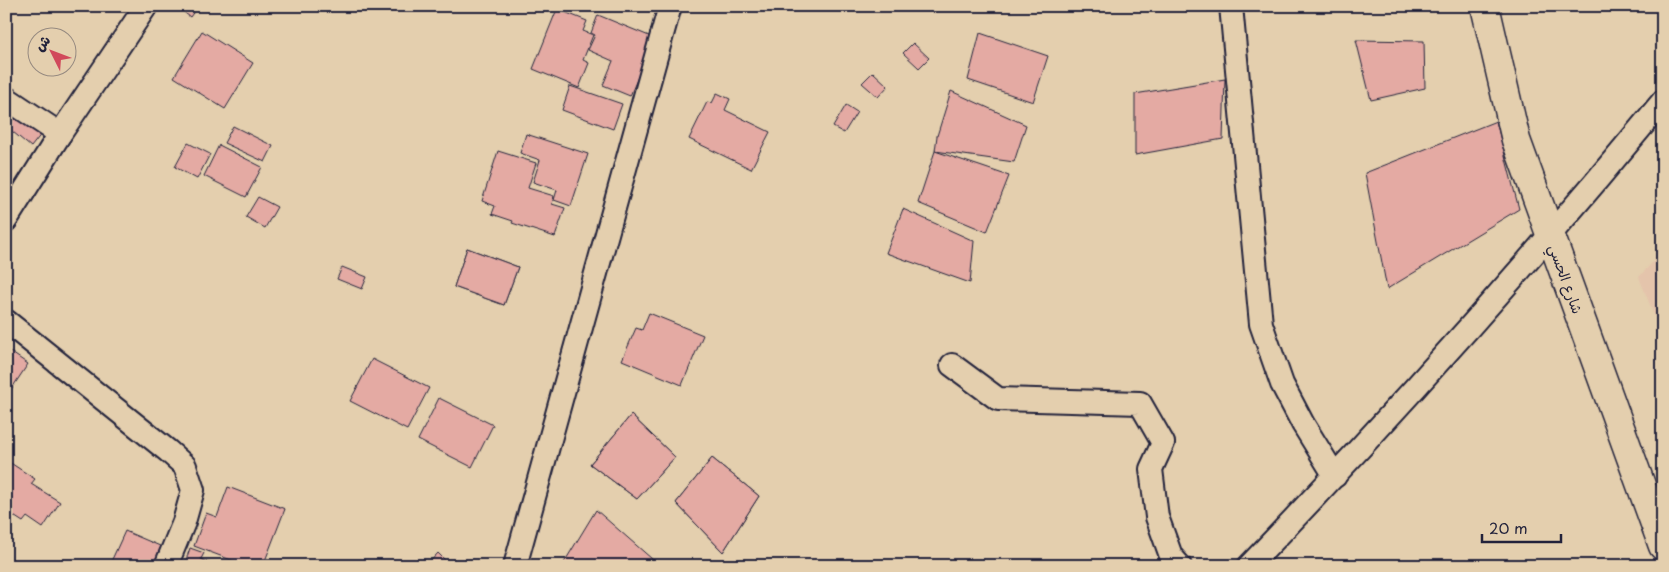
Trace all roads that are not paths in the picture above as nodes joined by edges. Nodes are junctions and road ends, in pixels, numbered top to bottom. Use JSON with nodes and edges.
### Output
{"nodes":[{"id":1,"x":146,"y":6,"type":"edge"},
{"id":2,"x":670,"y":6,"type":"edge"},
{"id":3,"x":1231,"y":6,"type":"edge"},
{"id":4,"x":1485,"y":6,"type":"edge"},
{"id":5,"x":6,"y":98,"type":"edge"},
{"id":6,"x":1663,"y":101,"type":"edge"},
{"id":7,"x":60,"y":134,"type":"junction"},
{"id":8,"x":6,"y":220,"type":"edge"},
{"id":9,"x":1550,"y":236,"type":"junction"},
{"id":10,"x":6,"y":321,"type":"edge"},
{"id":11,"x":952,"y":365,"type":"dead end"},
{"id":12,"x":1335,"y":476,"type":"junction"},
{"id":13,"x":1663,"y":546,"type":"edge"},
{"id":14,"x":166,"y":566,"type":"edge"},
{"id":15,"x":515,"y":566,"type":"edge"},
{"id":16,"x":1180,"y":566,"type":"edge"},
{"id":17,"x":1249,"y":566,"type":"edge"}],
"edges":[{"from":1,"to":7,"type":"street"},
{"from":2,"to":15,"type":"street"},
{"from":3,"to":12,"type":"street"},
{"from":4,"to":9,"type":"street","name":"شارع الحسي"},
{"from":5,"to":7,"type":"street"},
{"from":6,"to":9,"type":"street"},
{"from":7,"to":8,"type":"street"},
{"from":9,"to":12,"type":"street"},
{"from":9,"to":13,"type":"street","name":"شارع الحسي"},
{"from":10,"to":14,"type":"street"},
{"from":11,"to":16,"type":"street"},
{"from":12,"to":17,"type":"street"}]}
